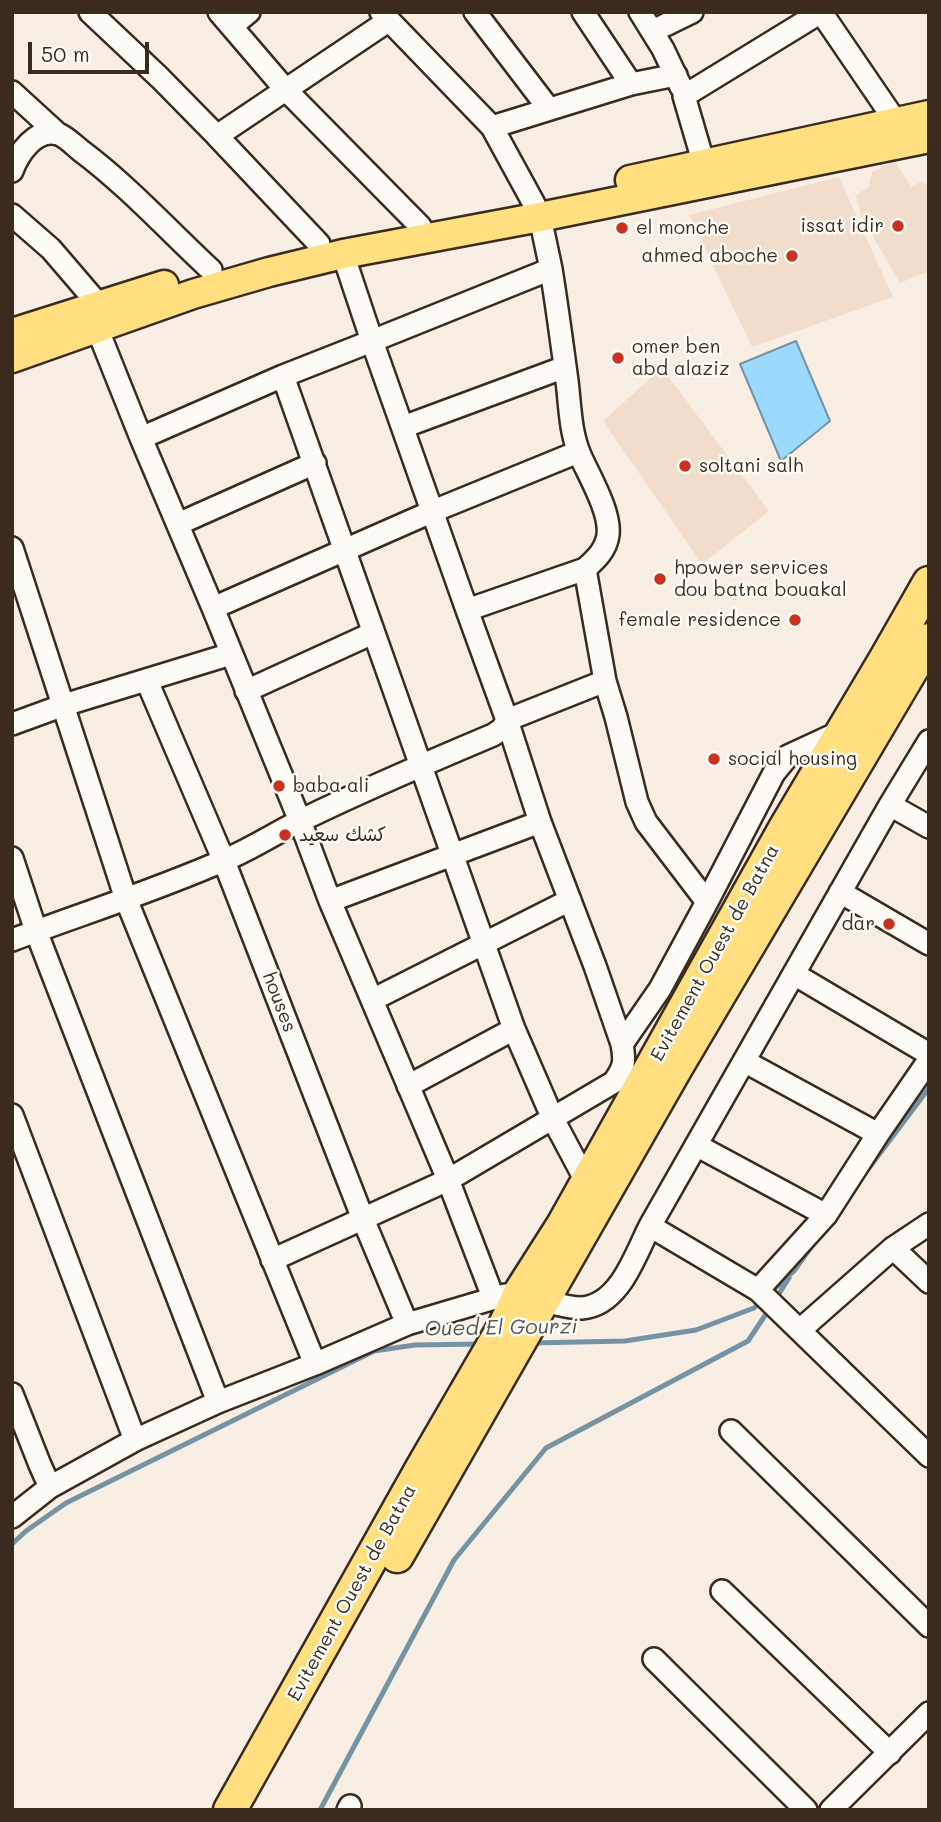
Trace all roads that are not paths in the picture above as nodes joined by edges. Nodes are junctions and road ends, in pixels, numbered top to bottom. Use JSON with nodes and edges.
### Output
{"nodes":[{"id":1,"x":90,"y":12,"type":"edge"},
{"id":2,"x":250,"y":12,"type":"edge"},
{"id":3,"x":475,"y":12,"type":"edge"},
{"id":4,"x":583,"y":12,"type":"edge"},
{"id":5,"x":640,"y":12,"type":"edge"},
{"id":6,"x":692,"y":12,"type":"edge"},
{"id":7,"x":384,"y":16,"type":"edge"},
{"id":8,"x":225,"y":19,"type":"edge"},
{"id":9,"x":653,"y":31,"type":"junction"},
{"id":10,"x":676,"y":75,"type":"junction"},
{"id":11,"x":631,"y":85,"type":"junction"},
{"id":12,"x":285,"y":89,"type":"junction"},
{"id":13,"x":12,"y":92,"type":"edge"},
{"id":14,"x":684,"y":96,"type":"junction"},
{"id":15,"x":549,"y":109,"type":"junction"},
{"id":16,"x":929,"y":115,"type":"edge"},
{"id":17,"x":896,"y":122,"type":"junction"},
{"id":18,"x":492,"y":127,"type":"junction"},
{"id":19,"x":58,"y":134,"type":"junction"},
{"id":20,"x":217,"y":136,"type":"junction"},
{"id":21,"x":929,"y":138,"type":"edge"},
{"id":22,"x":12,"y":171,"type":"edge"},
{"id":23,"x":707,"y":173,"type":"junction"},
{"id":24,"x":536,"y":209,"type":"junction"},
{"id":25,"x":12,"y":215,"type":"edge"},
{"id":26,"x":423,"y":232,"type":"junction"},
{"id":27,"x":331,"y":249,"type":"junction"},
{"id":28,"x":551,"y":269,"type":"junction"},
{"id":29,"x":211,"y":270,"type":"junction"},
{"id":30,"x":98,"y":317,"type":"junction"},
{"id":31,"x":12,"y":333,"type":"edge"},
{"id":32,"x":372,"y":341,"type":"junction"},
{"id":33,"x":12,"y":358,"type":"edge"},
{"id":34,"x":565,"y":367,"type":"junction"},
{"id":35,"x":283,"y":376,"type":"junction"},
{"id":36,"x":403,"y":427,"type":"junction"},
{"id":37,"x":141,"y":438,"type":"junction"},
{"id":38,"x":578,"y":452,"type":"junction"},
{"id":39,"x":314,"y":463,"type":"junction"},
{"id":40,"x":431,"y":512,"type":"junction"},
{"id":41,"x":178,"y":524,"type":"junction"},
{"id":42,"x":12,"y":548,"type":"edge"},
{"id":43,"x":345,"y":551,"type":"junction"},
{"id":44,"x":585,"y":569,"type":"junction"},
{"id":45,"x":929,"y":583,"type":"edge"},
{"id":46,"x":214,"y":608,"type":"junction"},
{"id":47,"x":467,"y":610,"type":"junction"},
{"id":48,"x":373,"y":633,"type":"junction"},
{"id":49,"x":929,"y":640,"type":"edge"},
{"id":50,"x":231,"y":654,"type":"junction"},
{"id":51,"x":146,"y":681,"type":"junction"},
{"id":52,"x":605,"y":681,"type":"junction"},
{"id":53,"x":246,"y":691,"type":"junction"},
{"id":54,"x":64,"y":705,"type":"junction"},
{"id":55,"x":507,"y":720,"type":"junction"},
{"id":56,"x":12,"y":724,"type":"edge"},
{"id":57,"x":842,"y":731,"type":"junction"},
{"id":58,"x":929,"y":741,"type":"edge"},
{"id":59,"x":421,"y":765,"type":"junction"},
{"id":60,"x":890,"y":805,"type":"junction"},
{"id":61,"x":300,"y":821,"type":"junction"},
{"id":62,"x":540,"y":822,"type":"junction"},
{"id":63,"x":929,"y":827,"type":"edge"},
{"id":64,"x":452,"y":855,"type":"junction"},
{"id":65,"x":12,"y":858,"type":"edge"},
{"id":66,"x":224,"y":860,"type":"junction"},
{"id":67,"x":840,"y":892,"type":"junction"},
{"id":68,"x":126,"y":899,"type":"junction"},
{"id":69,"x":570,"y":900,"type":"junction"},
{"id":70,"x":330,"y":901,"type":"junction"},
{"id":71,"x":707,"y":902,"type":"junction"},
{"id":72,"x":36,"y":931,"type":"junction"},
{"id":73,"x":12,"y":940,"type":"edge"},
{"id":74,"x":484,"y":944,"type":"junction"},
{"id":75,"x":929,"y":944,"type":"edge"},
{"id":76,"x":794,"y":974,"type":"junction"},
{"id":77,"x":372,"y":1000,"type":"junction"},
{"id":78,"x":513,"y":1029,"type":"junction"},
{"id":79,"x":622,"y":1044,"type":"junction"},
{"id":80,"x":929,"y":1054,"type":"edge"},
{"id":81,"x":929,"y":1060,"type":"edge"},
{"id":82,"x":744,"y":1061,"type":"junction"},
{"id":83,"x":635,"y":1071,"type":"junction"},
{"id":84,"x":408,"y":1086,"type":"junction"},
{"id":85,"x":12,"y":1115,"type":"edge"},
{"id":86,"x":553,"y":1119,"type":"junction"},
{"id":87,"x":878,"y":1133,"type":"junction"},
{"id":88,"x":696,"y":1145,"type":"junction"},
{"id":89,"x":448,"y":1180,"type":"junction"},
{"id":90,"x":586,"y":1181,"type":"junction"},
{"id":91,"x":826,"y":1215,"type":"junction"},
{"id":92,"x":363,"y":1219,"type":"junction"},
{"id":93,"x":929,"y":1224,"type":"edge"},
{"id":94,"x":650,"y":1226,"type":"junction"},
{"id":95,"x":893,"y":1248,"type":"junction"},
{"id":96,"x":272,"y":1260,"type":"junction"},
{"id":97,"x":929,"y":1282,"type":"edge"},
{"id":98,"x":762,"y":1293,"type":"junction"},
{"id":99,"x":519,"y":1307,"type":"junction"},
{"id":100,"x":793,"y":1323,"type":"junction"},
{"id":101,"x":407,"y":1324,"type":"junction"},
{"id":102,"x":315,"y":1364,"type":"junction"},
{"id":103,"x":485,"y":1380,"type":"junction"},
{"id":104,"x":12,"y":1394,"type":"edge"},
{"id":105,"x":218,"y":1402,"type":"junction"},
{"id":106,"x":731,"y":1431,"type":"dead end"},
{"id":107,"x":135,"y":1440,"type":"junction"},
{"id":108,"x":929,"y":1456,"type":"edge"},
{"id":109,"x":50,"y":1487,"type":"junction"},
{"id":110,"x":12,"y":1517,"type":"edge"},
{"id":111,"x":722,"y":1591,"type":"dead end"},
{"id":112,"x":929,"y":1626,"type":"edge"},
{"id":113,"x":654,"y":1659,"type":"dead end"},
{"id":114,"x":929,"y":1713,"type":"edge"},
{"id":115,"x":890,"y":1753,"type":"junction"},
{"id":116,"x":230,"y":1810,"type":"edge"},
{"id":117,"x":254,"y":1810,"type":"edge"},
{"id":118,"x":806,"y":1810,"type":"edge"},
{"id":119,"x":831,"y":1810,"type":"edge"}],
"edges":[{"from":1,"to":20,"type":"street"},
{"from":2,"to":8,"type":"street"},
{"from":3,"to":15,"type":"street"},
{"from":4,"to":11,"type":"street"},
{"from":5,"to":9,"type":"street"},
{"from":6,"to":9,"type":"street"},
{"from":7,"to":12,"type":"street"},
{"from":7,"to":18,"type":"street"},
{"from":8,"to":12,"type":"street"},
{"from":9,"to":10,"type":"street"},
{"from":10,"to":11,"type":"street"},
{"from":10,"to":14,"type":"street"},
{"from":11,"to":15,"type":"street"},
{"from":12,"to":20,"type":"street"},
{"from":12,"to":26,"type":"street"},
{"from":13,"to":19,"type":"street"},
{"from":14,"to":17,"type":"street"},
{"from":14,"to":23,"type":"street"},
{"from":15,"to":18,"type":"street"},
{"from":16,"to":17,"type":"main road"},
{"from":17,"to":23,"type":"main road"},
{"from":18,"to":24,"type":"street"},
{"from":19,"to":22,"type":"street"},
{"from":19,"to":29,"type":"street"},
{"from":20,"to":27,"type":"street"},
{"from":21,"to":23,"type":"main road"},
{"from":23,"to":24,"type":"main road"},
{"from":24,"to":26,"type":"main road"},
{"from":24,"to":28,"type":"street"},
{"from":25,"to":30,"type":"street"},
{"from":26,"to":27,"type":"main road"},
{"from":27,"to":29,"type":"main road"},
{"from":27,"to":30,"type":"main road"},
{"from":27,"to":32,"type":"street"},
{"from":28,"to":32,"type":"street"},
{"from":28,"to":34,"type":"street"},
{"from":29,"to":30,"type":"main road"},
{"from":30,"to":31,"type":"main road"},
{"from":30,"to":33,"type":"main road"},
{"from":30,"to":37,"type":"street"},
{"from":32,"to":35,"type":"street"},
{"from":32,"to":36,"type":"street"},
{"from":34,"to":36,"type":"street"},
{"from":34,"to":38,"type":"street"},
{"from":35,"to":37,"type":"street"},
{"from":35,"to":39,"type":"street"},
{"from":36,"to":40,"type":"street"},
{"from":37,"to":41,"type":"street"},
{"from":38,"to":40,"type":"street"},
{"from":38,"to":44,"type":"street"},
{"from":39,"to":41,"type":"street"},
{"from":39,"to":43,"type":"street"},
{"from":40,"to":43,"type":"street"},
{"from":40,"to":47,"type":"street"},
{"from":41,"to":46,"type":"street"},
{"from":42,"to":54,"type":"street"},
{"from":43,"to":46,"type":"street"},
{"from":43,"to":48,"type":"street"},
{"from":44,"to":47,"type":"street"},
{"from":44,"to":52,"type":"street"},
{"from":45,"to":57,"type":"highway","name":"Evitement Ouest de Batna"},
{"from":46,"to":50,"type":"street"},
{"from":47,"to":55,"type":"street"},
{"from":48,"to":53,"type":"street"},
{"from":48,"to":59,"type":"street"},
{"from":49,"to":99,"type":"highway","name":"Evitement Ouest de Batna"},
{"from":50,"to":51,"type":"street"},
{"from":50,"to":53,"type":"street"},
{"from":51,"to":54,"type":"street"},
{"from":51,"to":66,"type":"street","name":"houses"},
{"from":52,"to":55,"type":"street"},
{"from":52,"to":71,"type":"street"},
{"from":53,"to":61,"type":"street"},
{"from":54,"to":56,"type":"street"},
{"from":54,"to":68,"type":"street"},
{"from":55,"to":59,"type":"street"},
{"from":55,"to":62,"type":"street"},
{"from":57,"to":71,"type":"street"},
{"from":57,"to":83,"type":"highway","name":"Evitement Ouest de Batna"},
{"from":58,"to":60,"type":"street"},
{"from":59,"to":61,"type":"street"},
{"from":59,"to":64,"type":"street"},
{"from":60,"to":63,"type":"street"},
{"from":60,"to":67,"type":"street"},
{"from":61,"to":66,"type":"street"},
{"from":61,"to":70,"type":"street"},
{"from":62,"to":64,"type":"street"},
{"from":62,"to":69,"type":"street"},
{"from":64,"to":70,"type":"street"},
{"from":64,"to":74,"type":"street"},
{"from":65,"to":72,"type":"street"},
{"from":66,"to":68,"type":"street"},
{"from":66,"to":92,"type":"street","name":"houses"},
{"from":67,"to":75,"type":"street"},
{"from":67,"to":76,"type":"street"},
{"from":68,"to":72,"type":"street"},
{"from":68,"to":96,"type":"street"},
{"from":69,"to":74,"type":"street"},
{"from":69,"to":79,"type":"street"},
{"from":70,"to":77,"type":"street"},
{"from":71,"to":79,"type":"street"},
{"from":72,"to":73,"type":"street"},
{"from":72,"to":105,"type":"street"},
{"from":74,"to":77,"type":"street"},
{"from":74,"to":78,"type":"street"},
{"from":76,"to":80,"type":"street"},
{"from":76,"to":82,"type":"street"},
{"from":77,"to":84,"type":"street"},
{"from":78,"to":84,"type":"street"},
{"from":78,"to":86,"type":"street"},
{"from":79,"to":83,"type":"street"},
{"from":81,"to":87,"type":"street"},
{"from":82,"to":87,"type":"street"},
{"from":82,"to":88,"type":"street"},
{"from":83,"to":86,"type":"street"},
{"from":83,"to":90,"type":"highway","name":"Evitement Ouest de Batna"},
{"from":84,"to":89,"type":"street"},
{"from":85,"to":107,"type":"street"},
{"from":86,"to":89,"type":"street"},
{"from":86,"to":90,"type":"street"},
{"from":87,"to":91,"type":"street"},
{"from":88,"to":91,"type":"street"},
{"from":88,"to":94,"type":"street"},
{"from":89,"to":92,"type":"street"},
{"from":89,"to":99,"type":"street"},
{"from":90,"to":99,"type":"highway","name":"Evitement Ouest de Batna"},
{"from":91,"to":98,"type":"street"},
{"from":92,"to":96,"type":"street"},
{"from":92,"to":101,"type":"street","name":"houses"},
{"from":93,"to":95,"type":"street"},
{"from":94,"to":98,"type":"street"},
{"from":94,"to":99,"type":"street"},
{"from":95,"to":97,"type":"street"},
{"from":95,"to":100,"type":"street"},
{"from":96,"to":102,"type":"street"},
{"from":98,"to":100,"type":"street"},
{"from":99,"to":101,"type":"street"},
{"from":99,"to":103,"type":"highway"},
{"from":100,"to":108,"type":"street"},
{"from":101,"to":102,"type":"street"},
{"from":102,"to":105,"type":"street"},
{"from":103,"to":116,"type":"highway","name":"Evitement Ouest de Batna"},
{"from":103,"to":117,"type":"highway","name":"Evitement Ouest de Batna"},
{"from":104,"to":109,"type":"street"},
{"from":105,"to":107,"type":"street"},
{"from":106,"to":112,"type":"street"},
{"from":107,"to":109,"type":"street"},
{"from":109,"to":110,"type":"street"},
{"from":111,"to":115,"type":"street"},
{"from":113,"to":118,"type":"street"},
{"from":114,"to":115,"type":"street"},
{"from":115,"to":119,"type":"street"}]}
